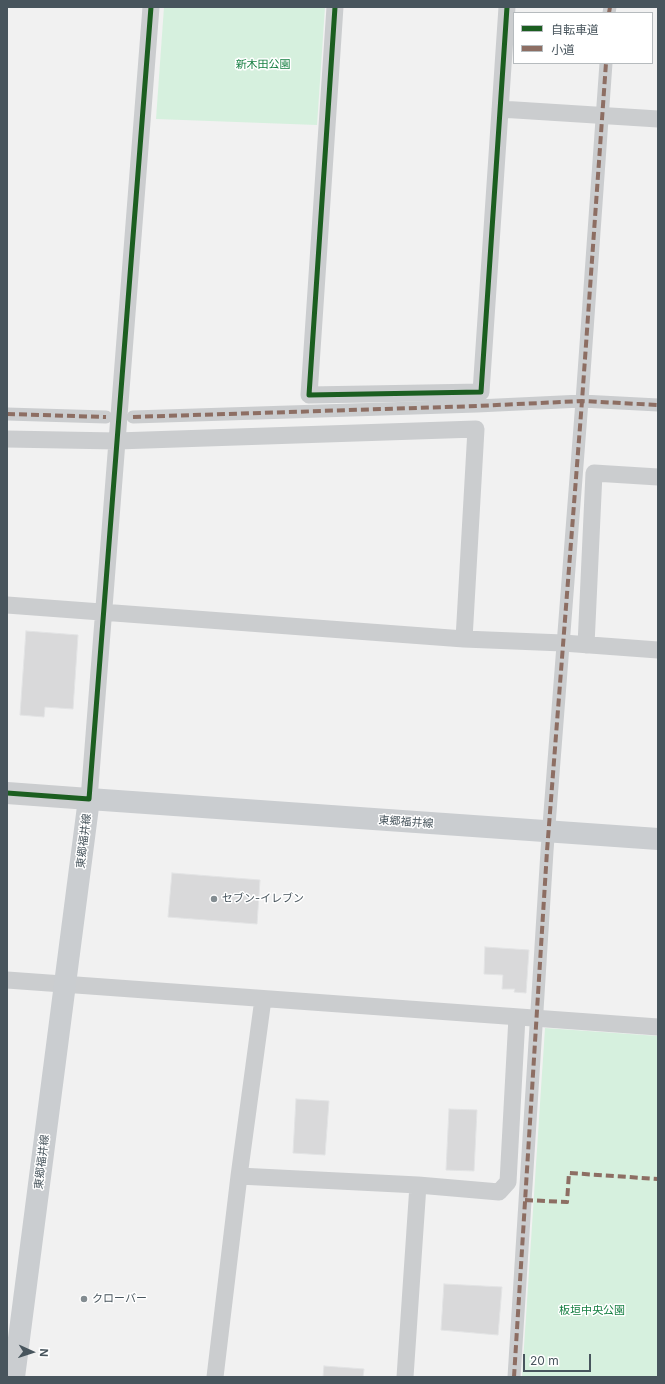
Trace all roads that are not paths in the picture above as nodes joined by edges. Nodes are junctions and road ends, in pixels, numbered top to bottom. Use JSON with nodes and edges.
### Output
{"nodes":[{"id":1,"x":151,"y":7,"type":"edge"},
{"id":2,"x":335,"y":7,"type":"edge"},
{"id":3,"x":507,"y":7,"type":"edge"},
{"id":4,"x":606,"y":64,"type":"edge"},
{"id":5,"x":500,"y":109,"type":"junction"},
{"id":6,"x":602,"y":115,"type":"junction"},
{"id":7,"x":658,"y":118,"type":"edge"},
{"id":8,"x":582,"y":401,"type":"junction"},
{"id":9,"x":658,"y":405,"type":"edge"},
{"id":10,"x":7,"y":414,"type":"edge"},
{"id":11,"x":106,"y":417,"type":"dead end"},
{"id":12,"x":133,"y":417,"type":"dead end"},
{"id":13,"x":7,"y":439,"type":"edge"},
{"id":14,"x":117,"y":441,"type":"junction"},
{"id":15,"x":658,"y":477,"type":"edge"},
{"id":16,"x":7,"y":605,"type":"edge"},
{"id":17,"x":104,"y":612,"type":"junction"},
{"id":18,"x":464,"y":639,"type":"junction"},
{"id":19,"x":563,"y":643,"type":"junction"},
{"id":20,"x":586,"y":645,"type":"junction"},
{"id":21,"x":658,"y":650,"type":"edge"},
{"id":22,"x":7,"y":793,"type":"edge"},
{"id":23,"x":89,"y":799,"type":"junction"},
{"id":24,"x":548,"y":832,"type":"junction"},
{"id":25,"x":658,"y":839,"type":"edge"},
{"id":26,"x":7,"y":980,"type":"edge"},
{"id":27,"x":65,"y":984,"type":"junction"},
{"id":28,"x":263,"y":999,"type":"junction"},
{"id":29,"x":516,"y":1017,"type":"junction"},
{"id":30,"x":536,"y":1019,"type":"junction"},
{"id":31,"x":658,"y":1027,"type":"edge"},
{"id":32,"x":239,"y":1176,"type":"junction"},
{"id":33,"x":418,"y":1185,"type":"junction"},
{"id":34,"x":14,"y":1377,"type":"edge"},
{"id":35,"x":215,"y":1377,"type":"edge"},
{"id":36,"x":405,"y":1377,"type":"edge"},
{"id":37,"x":514,"y":1377,"type":"edge"}],
"edges":[{"from":1,"to":14,"type":"street"},
{"from":2,"to":5,"type":"street"},
{"from":3,"to":5,"type":"street"},
{"from":4,"to":6,"type":"street"},
{"from":5,"to":6,"type":"street"},
{"from":6,"to":7,"type":"street"},
{"from":6,"to":8,"type":"street"},
{"from":8,"to":9,"type":"street"},
{"from":8,"to":12,"type":"street"},
{"from":8,"to":19,"type":"street"},
{"from":10,"to":11,"type":"street"},
{"from":13,"to":14,"type":"street"},
{"from":14,"to":17,"type":"street"},
{"from":14,"to":18,"type":"street"},
{"from":15,"to":20,"type":"street"},
{"from":16,"to":17,"type":"street"},
{"from":17,"to":18,"type":"street"},
{"from":17,"to":23,"type":"street"},
{"from":18,"to":19,"type":"street"},
{"from":19,"to":20,"type":"street"},
{"from":19,"to":24,"type":"street"},
{"from":20,"to":21,"type":"street"},
{"from":22,"to":23,"type":"street"},
{"from":23,"to":24,"type":"main road","name":"東郷福井線"},
{"from":23,"to":27,"type":"main road","name":"東郷福井線"},
{"from":24,"to":25,"type":"main road","name":"東郷福井線"},
{"from":24,"to":30,"type":"street"},
{"from":26,"to":27,"type":"street"},
{"from":27,"to":28,"type":"street"},
{"from":27,"to":34,"type":"main road","name":"東郷福井線"},
{"from":28,"to":29,"type":"street"},
{"from":28,"to":32,"type":"street"},
{"from":29,"to":30,"type":"street"},
{"from":29,"to":33,"type":"street"},
{"from":30,"to":31,"type":"street"},
{"from":30,"to":37,"type":"street"},
{"from":32,"to":33,"type":"street"},
{"from":32,"to":35,"type":"street"},
{"from":33,"to":36,"type":"street"}]}
